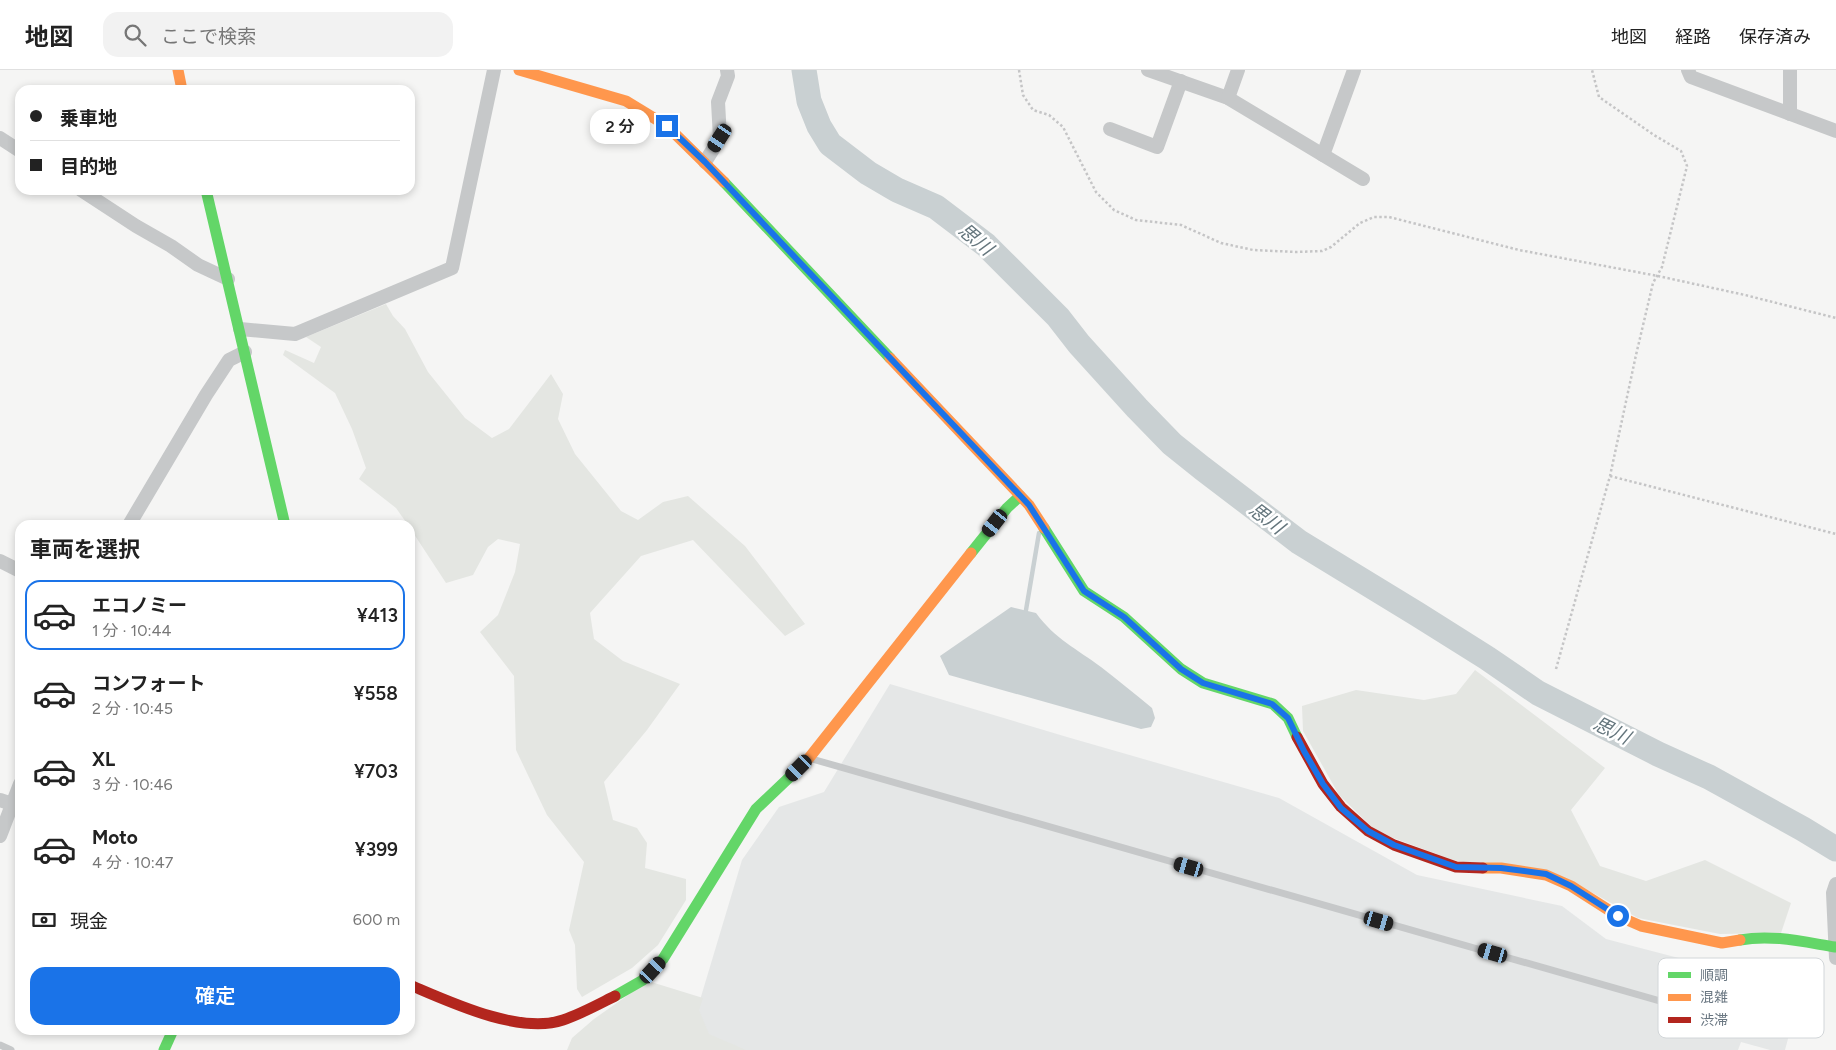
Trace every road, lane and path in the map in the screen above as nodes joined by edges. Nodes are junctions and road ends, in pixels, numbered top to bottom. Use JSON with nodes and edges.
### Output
{"nodes":[{"id":1,"x":178,"y":70,"type":"edge"},
{"id":2,"x":494,"y":70,"type":"edge"},
{"id":3,"x":519,"y":70,"type":"edge"},
{"id":4,"x":727,"y":70,"type":"edge"},
{"id":5,"x":1019,"y":70,"type":"edge"},
{"id":6,"x":1148,"y":70,"type":"edge"},
{"id":7,"x":1238,"y":70,"type":"edge"},
{"id":8,"x":1354,"y":70,"type":"edge"},
{"id":9,"x":1592,"y":70,"type":"edge"},
{"id":10,"x":1688,"y":70,"type":"edge"},
{"id":11,"x":1790,"y":70,"type":"edge"},
{"id":12,"x":1181,"y":82,"type":"junction"},
{"id":13,"x":181,"y":85,"type":"edge"},
{"id":14,"x":1228,"y":98,"type":"junction"},
{"id":15,"x":1790,"y":114,"type":"junction"},
{"id":16,"x":1110,"y":129,"type":"dead end"},
{"id":17,"x":1836,"y":131,"type":"edge"},
{"id":18,"x":0,"y":138,"type":"edge"},
{"id":19,"x":15,"y":148,"type":"edge"},
{"id":20,"x":1322,"y":155,"type":"junction"},
{"id":21,"x":705,"y":162,"type":"junction"},
{"id":22,"x":1363,"y":180,"type":"dead end"},
{"id":23,"x":89,"y":195,"type":"edge"},
{"id":24,"x":207,"y":195,"type":"edge"},
{"id":25,"x":1658,"y":276,"type":"junction"},
{"id":26,"x":228,"y":279,"type":"junction"},
{"id":27,"x":1836,"y":318,"type":"edge"},
{"id":28,"x":240,"y":329,"type":"junction"},
{"id":29,"x":245,"y":352,"type":"junction"},
{"id":30,"x":1610,"y":476,"type":"junction"},
{"id":31,"x":1020,"y":496,"type":"junction"},
{"id":32,"x":132,"y":520,"type":"edge"},
{"id":33,"x":284,"y":520,"type":"edge"},
{"id":34,"x":1836,"y":534,"type":"edge"},
{"id":35,"x":0,"y":561,"type":"edge"},
{"id":36,"x":15,"y":568,"type":"edge"},
{"id":37,"x":1556,"y":669,"type":"dead end"},
{"id":38,"x":809,"y":758,"type":"junction"},
{"id":39,"x":15,"y":790,"type":"edge"},
{"id":40,"x":6,"y":802,"type":"edge"},
{"id":41,"x":0,"y":836,"type":"edge"},
{"id":42,"x":1836,"y":884,"type":"edge"},
{"id":43,"x":1835,"y":953,"type":"edge"},
{"id":44,"x":415,"y":987,"type":"edge"},
{"id":45,"x":1658,"y":1000,"type":"edge"},
{"id":46,"x":171,"y":1035,"type":"edge"},
{"id":47,"x":0,"y":1045,"type":"edge"},
{"id":48,"x":10,"y":1050,"type":"edge"},
{"id":49,"x":164,"y":1050,"type":"edge"}],
"edges":[{"from":1,"to":13,"type":"street"},
{"from":2,"to":28,"type":"street"},
{"from":3,"to":21,"type":"street"},
{"from":4,"to":21,"type":"street"},
{"from":5,"to":25,"type":"path"},
{"from":6,"to":12,"type":"street"},
{"from":7,"to":14,"type":"street"},
{"from":8,"to":20,"type":"street"},
{"from":9,"to":25,"type":"path"},
{"from":10,"to":15,"type":"street"},
{"from":11,"to":15,"type":"street"},
{"from":12,"to":14,"type":"street"},
{"from":12,"to":16,"type":"street"},
{"from":14,"to":20,"type":"street"},
{"from":15,"to":17,"type":"street"},
{"from":18,"to":19,"type":"street"},
{"from":20,"to":22,"type":"street"},
{"from":21,"to":31,"type":"street"},
{"from":23,"to":26,"type":"street"},
{"from":24,"to":26,"type":"street"},
{"from":25,"to":27,"type":"path"},
{"from":25,"to":30,"type":"path"},
{"from":26,"to":28,"type":"street"},
{"from":28,"to":29,"type":"street"},
{"from":29,"to":32,"type":"street"},
{"from":29,"to":33,"type":"street"},
{"from":30,"to":34,"type":"path"},
{"from":30,"to":37,"type":"path"},
{"from":31,"to":38,"type":"street"},
{"from":31,"to":43,"type":"street"},
{"from":35,"to":36,"type":"street"},
{"from":38,"to":44,"type":"street"},
{"from":38,"to":45,"type":"lane"},
{"from":39,"to":40,"type":"street"},
{"from":40,"to":41,"type":"street"},
{"from":42,"to":43,"type":"street"},
{"from":46,"to":49,"type":"street"},
{"from":47,"to":48,"type":"lane"}]}
